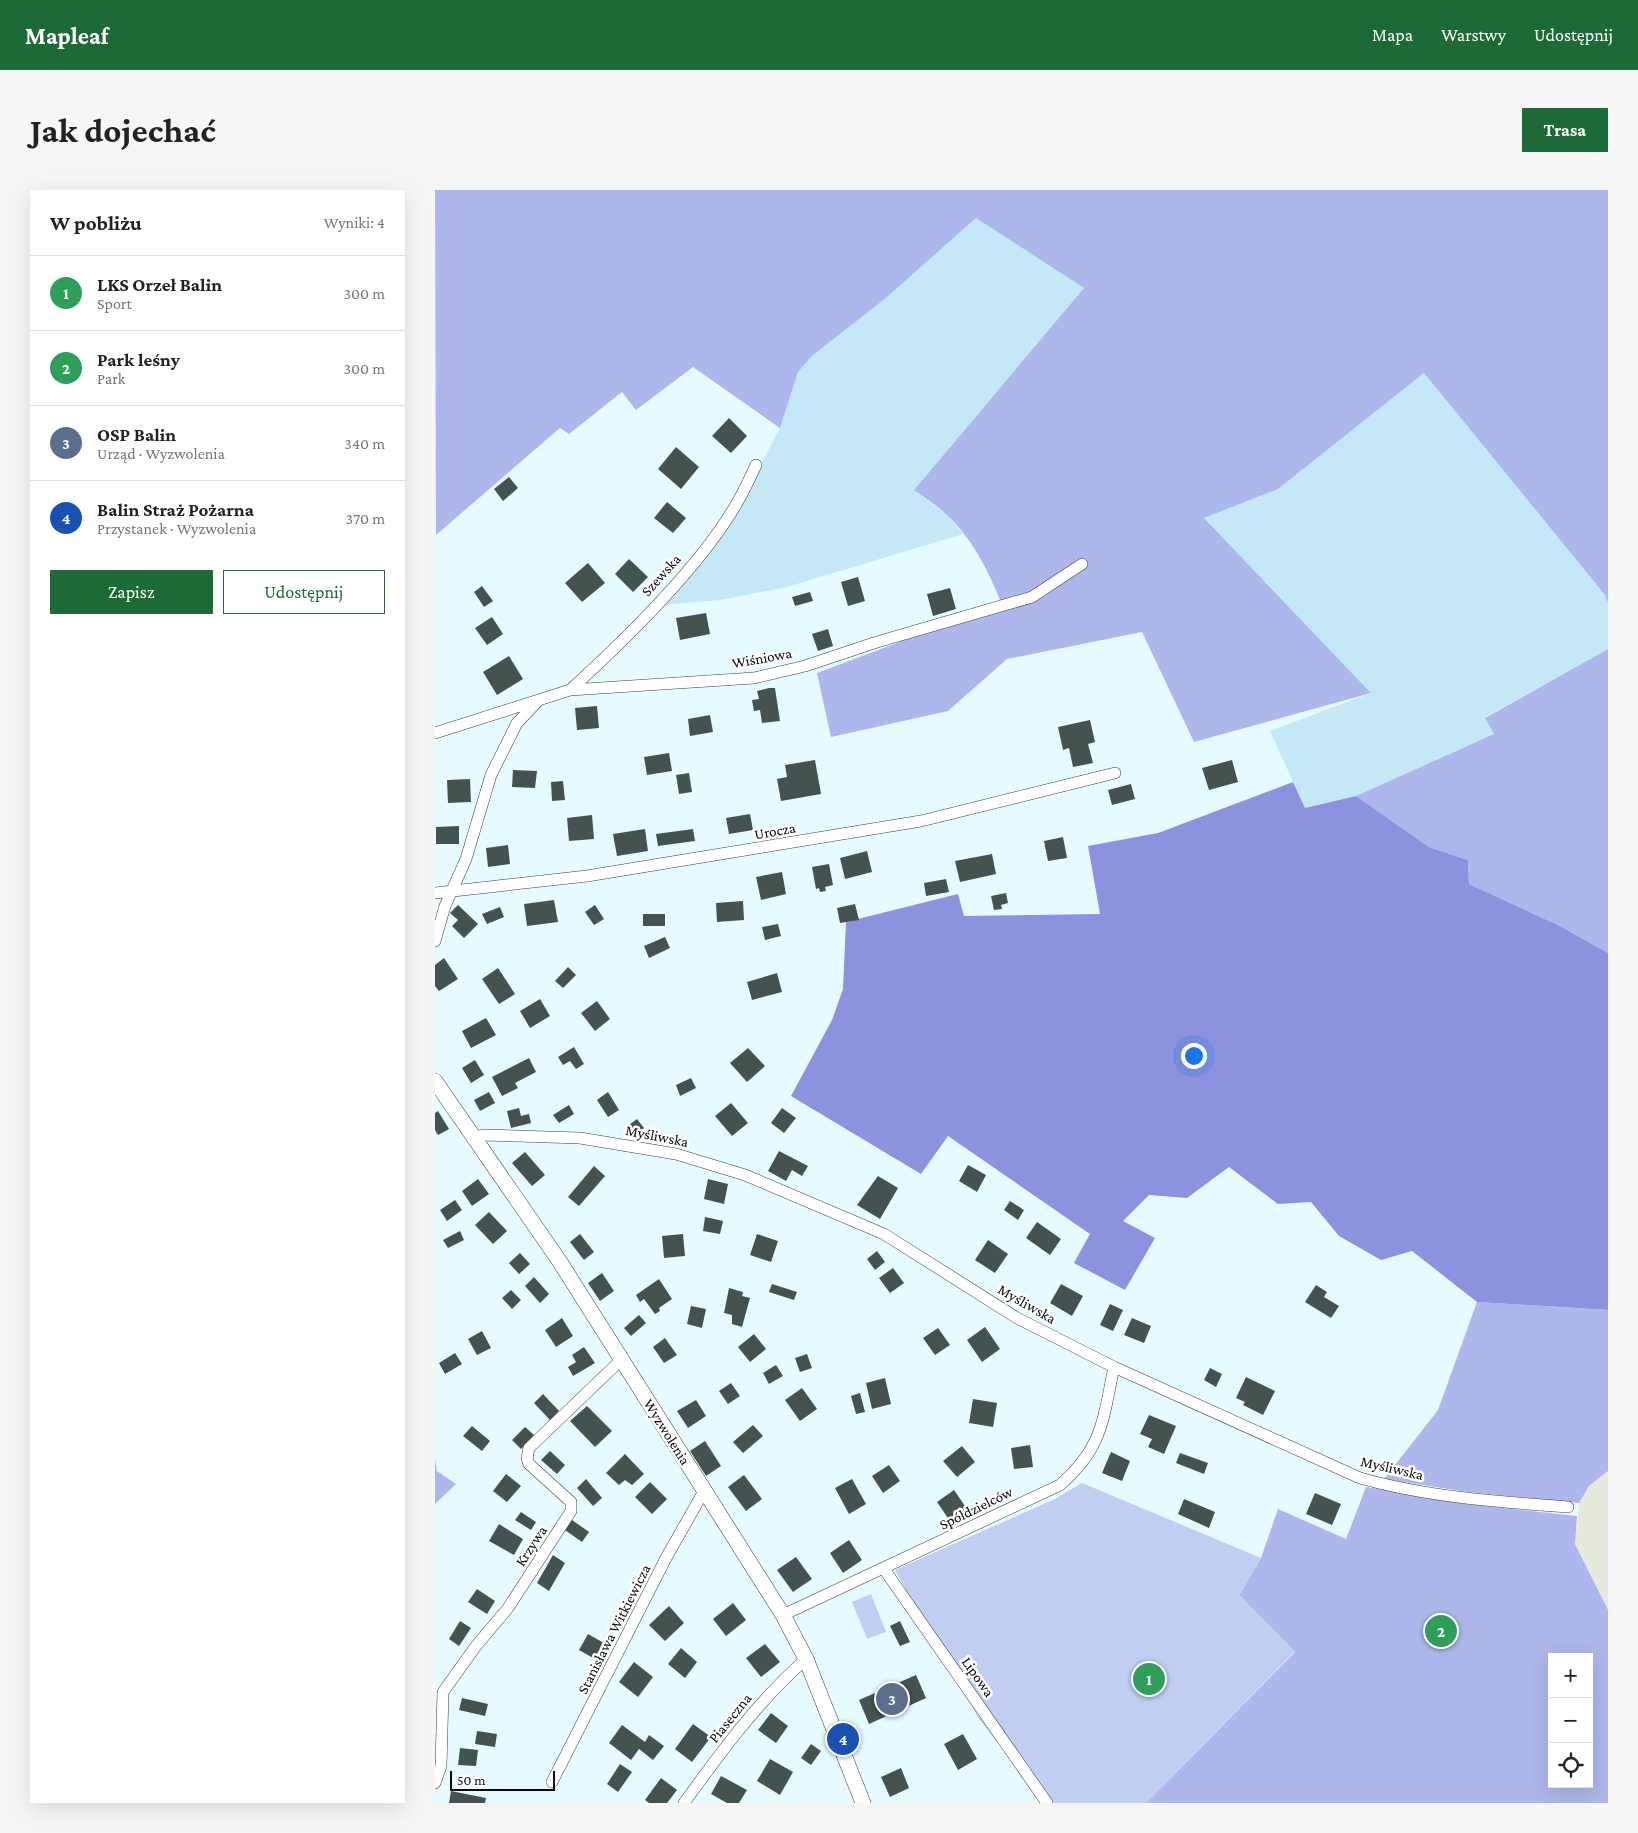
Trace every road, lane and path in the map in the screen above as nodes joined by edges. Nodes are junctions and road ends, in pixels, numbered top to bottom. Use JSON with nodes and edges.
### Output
{"nodes":[{"id":1,"x":756,"y":465,"type":"dead end"},
{"id":2,"x":1081,"y":564,"type":"dead end"},
{"id":3,"x":570,"y":690,"type":"junction"},
{"id":4,"x":540,"y":699,"type":"junction"},
{"id":5,"x":435,"y":733,"type":"edge"},
{"id":6,"x":1115,"y":773,"type":"dead end"},
{"id":7,"x":452,"y":891,"type":"junction"},
{"id":8,"x":435,"y":893,"type":"edge"},
{"id":9,"x":435,"y":941,"type":"edge"},
{"id":10,"x":435,"y":1081,"type":"edge"},
{"id":11,"x":473,"y":1137,"type":"junction"},
{"id":12,"x":622,"y":1359,"type":"junction"},
{"id":13,"x":1114,"y":1367,"type":"junction"},
{"id":14,"x":705,"y":1491,"type":"junction"},
{"id":15,"x":1568,"y":1507,"type":"dead end"},
{"id":16,"x":885,"y":1569,"type":"junction"},
{"id":17,"x":783,"y":1615,"type":"junction"},
{"id":18,"x":806,"y":1659,"type":"junction"},
{"id":19,"x":552,"y":1782,"type":"dead end"},
{"id":20,"x":435,"y":1783,"type":"edge"},
{"id":21,"x":684,"y":1803,"type":"edge"},
{"id":22,"x":863,"y":1803,"type":"edge"},
{"id":23,"x":1047,"y":1803,"type":"edge"}],
"edges":[{"from":1,"to":3,"type":"street","name":"Szewska"},
{"from":2,"to":3,"type":"street","name":"Wiśniowa"},
{"from":3,"to":4,"type":"street","name":"Wiśniowa"},
{"from":4,"to":5,"type":"street","name":"Wiśniowa"},
{"from":4,"to":7,"type":"street"},
{"from":6,"to":7,"type":"street","name":"Urocza"},
{"from":7,"to":8,"type":"street","name":"Urocza"},
{"from":7,"to":9,"type":"street"},
{"from":10,"to":11,"type":"street","name":"Wyzwolenia"},
{"from":11,"to":12,"type":"street","name":"Wyzwolenia"},
{"from":11,"to":13,"type":"street","name":"Myśliwska"},
{"from":12,"to":14,"type":"street","name":"Wyzwolenia"},
{"from":12,"to":20,"type":"street","name":"Krzywa"},
{"from":13,"to":15,"type":"street","name":"Myśliwska"},
{"from":13,"to":16,"type":"street","name":"Spółdzielców"},
{"from":14,"to":17,"type":"street","name":"Wyzwolenia"},
{"from":14,"to":19,"type":"street","name":"Stanisława Witkiewicza"},
{"from":16,"to":17,"type":"street","name":"Spółdzielców"},
{"from":16,"to":23,"type":"street","name":"Lipowa"},
{"from":17,"to":18,"type":"street","name":"Wyzwolenia"},
{"from":18,"to":21,"type":"street","name":"Piaseczna"},
{"from":18,"to":22,"type":"street","name":"Wyzwolenia"}]}
